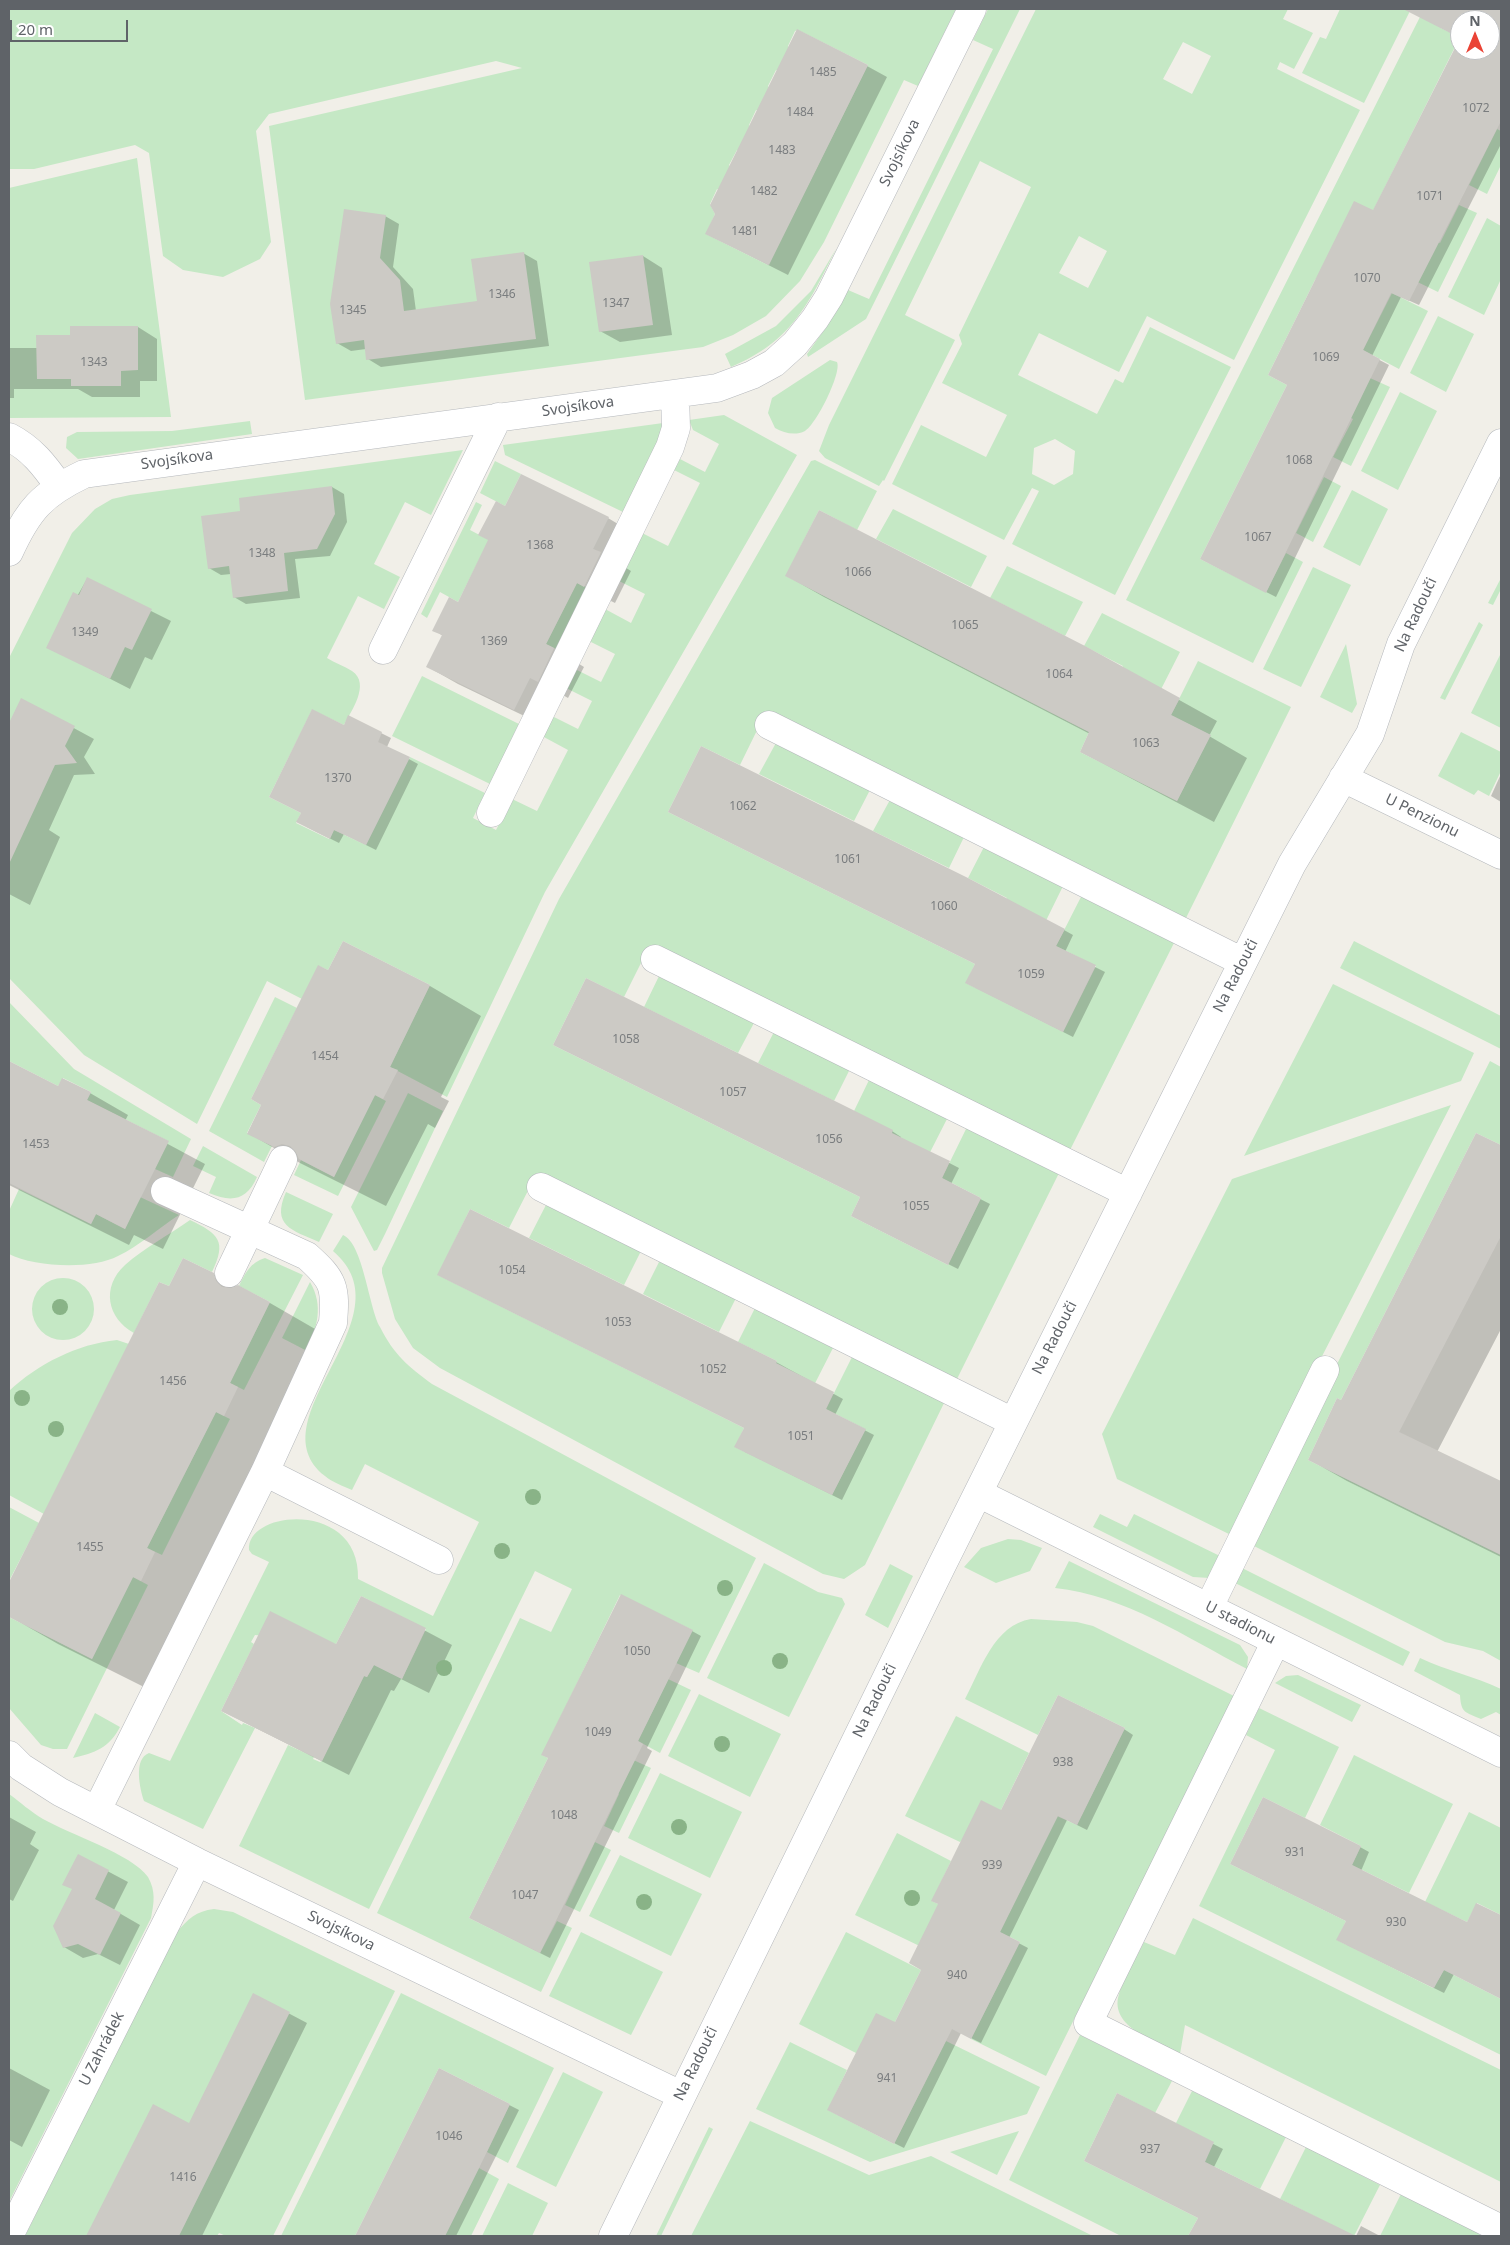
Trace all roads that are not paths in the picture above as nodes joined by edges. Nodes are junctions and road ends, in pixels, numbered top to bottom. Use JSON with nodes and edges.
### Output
{"nodes":[{"id":1,"x":972,"y":9,"type":"edge"},
{"id":2,"x":675,"y":394,"type":"junction"},
{"id":3,"x":498,"y":417,"type":"junction"},
{"id":4,"x":9,"y":437,"type":"edge"},
{"id":5,"x":1501,"y":443,"type":"edge"},
{"id":6,"x":59,"y":486,"type":"junction"},
{"id":7,"x":9,"y":552,"type":"edge"},
{"id":8,"x":383,"y":650,"type":"dead end"},
{"id":9,"x":770,"y":725,"type":"dead end"},
{"id":10,"x":1343,"y":778,"type":"junction"},
{"id":11,"x":491,"y":813,"type":"dead end"},
{"id":12,"x":1501,"y":855,"type":"edge"},
{"id":13,"x":655,"y":959,"type":"dead end"},
{"id":14,"x":1243,"y":962,"type":"junction"},
{"id":15,"x":284,"y":1160,"type":"dead end"},
{"id":16,"x":541,"y":1187,"type":"dead end"},
{"id":17,"x":165,"y":1191,"type":"dead end"},
{"id":18,"x":1128,"y":1193,"type":"junction"},
{"id":19,"x":250,"y":1229,"type":"junction"},
{"id":20,"x":228,"y":1273,"type":"dead end"},
{"id":21,"x":1325,"y":1370,"type":"dead end"},
{"id":22,"x":1013,"y":1422,"type":"junction"},
{"id":23,"x":265,"y":1472,"type":"junction"},
{"id":24,"x":978,"y":1493,"type":"junction"},
{"id":25,"x":439,"y":1560,"type":"dead end"},
{"id":26,"x":1209,"y":1608,"type":"junction"},
{"id":27,"x":1276,"y":1641,"type":"junction"},
{"id":28,"x":1501,"y":1753,"type":"edge"},
{"id":29,"x":9,"y":1755,"type":"edge"},
{"id":30,"x":97,"y":1810,"type":"junction"},
{"id":31,"x":197,"y":1862,"type":"junction"},
{"id":32,"x":681,"y":2095,"type":"junction"},
{"id":33,"x":1501,"y":2229,"type":"edge"},
{"id":34,"x":9,"y":2236,"type":"edge"},
{"id":35,"x":613,"y":2236,"type":"edge"}],
"edges":[{"from":1,"to":2,"type":"street","name":"Svojsíkova"},
{"from":2,"to":3,"type":"street","name":"Svojsíkova"},
{"from":2,"to":11,"type":"street"},
{"from":3,"to":6,"type":"street","name":"Svojsíkova"},
{"from":3,"to":8,"type":"street"},
{"from":4,"to":6,"type":"street"},
{"from":5,"to":10,"type":"street","name":"Na Radouči"},
{"from":6,"to":7,"type":"street","name":"Svojsíkova"},
{"from":9,"to":14,"type":"street"},
{"from":10,"to":12,"type":"street","name":"U Penzionu"},
{"from":10,"to":14,"type":"street","name":"Na Radouči"},
{"from":13,"to":18,"type":"street"},
{"from":14,"to":18,"type":"street","name":"Na Radouči"},
{"from":15,"to":19,"type":"street"},
{"from":16,"to":22,"type":"street"},
{"from":17,"to":19,"type":"street"},
{"from":18,"to":22,"type":"street","name":"Na Radouči"},
{"from":19,"to":20,"type":"street"},
{"from":19,"to":23,"type":"street"},
{"from":21,"to":26,"type":"street"},
{"from":22,"to":24,"type":"street","name":"Na Radouči"},
{"from":23,"to":25,"type":"street"},
{"from":23,"to":30,"type":"street"},
{"from":24,"to":26,"type":"street","name":"U stadionu"},
{"from":24,"to":32,"type":"street","name":"Na Radouči"},
{"from":26,"to":27,"type":"street","name":"U stadionu"},
{"from":27,"to":28,"type":"street","name":"U stadionu"},
{"from":27,"to":33,"type":"street"},
{"from":29,"to":30,"type":"street","name":"Svojsíkova"},
{"from":30,"to":31,"type":"street","name":"Svojsíkova"},
{"from":31,"to":32,"type":"street","name":"Svojsíkova"},
{"from":31,"to":34,"type":"street","name":"U Zahrádek"},
{"from":32,"to":35,"type":"street","name":"Na Radouči"}]}
